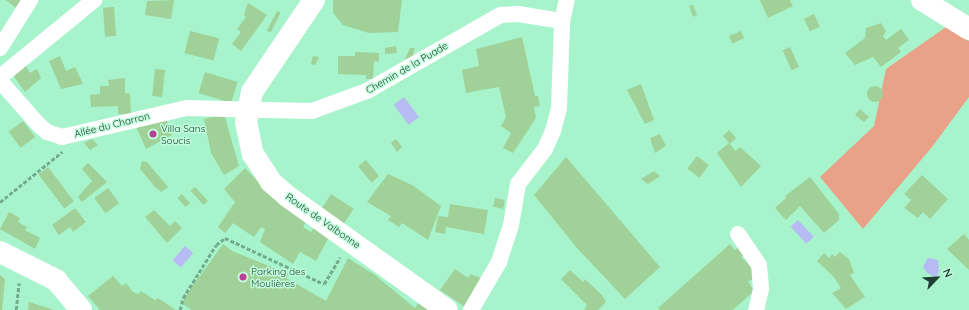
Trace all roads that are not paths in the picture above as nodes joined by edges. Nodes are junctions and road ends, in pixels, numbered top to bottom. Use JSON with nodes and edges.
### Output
{"nodes":[{"id":1,"x":30,"y":0,"type":"edge"},
{"id":2,"x":94,"y":0,"type":"edge"},
{"id":3,"x":314,"y":0,"type":"edge"},
{"id":4,"x":566,"y":0,"type":"edge"},
{"id":5,"x":922,"y":0,"type":"edge"},
{"id":6,"x":562,"y":21,"type":"junction"},
{"id":7,"x":969,"y":29,"type":"edge"},
{"id":8,"x":0,"y":48,"type":"edge"},
{"id":9,"x":0,"y":77,"type":"edge"},
{"id":10,"x":0,"y":81,"type":"edge"},
{"id":11,"x":247,"y":108,"type":"junction"},
{"id":12,"x":738,"y":234,"type":"dead end"},
{"id":13,"x":0,"y":252,"type":"edge"},
{"id":14,"x":81,"y":310,"type":"edge"},
{"id":15,"x":447,"y":310,"type":"edge"},
{"id":16,"x":471,"y":310,"type":"edge"},
{"id":17,"x":756,"y":310,"type":"edge"}],
"edges":[{"from":1,"to":8,"type":"street"},
{"from":2,"to":9,"type":"street"},
{"from":3,"to":11,"type":"street","name":"Route de Valbonne"},
{"from":4,"to":6,"type":"street"},
{"from":5,"to":7,"type":"street"},
{"from":6,"to":11,"type":"street","name":"Chemin de la Puade"},
{"from":6,"to":16,"type":"street"},
{"from":10,"to":11,"type":"street","name":"Allée du Charron"},
{"from":11,"to":15,"type":"street","name":"Route de Valbonne"},
{"from":12,"to":17,"type":"street"},
{"from":13,"to":14,"type":"street"}]}
